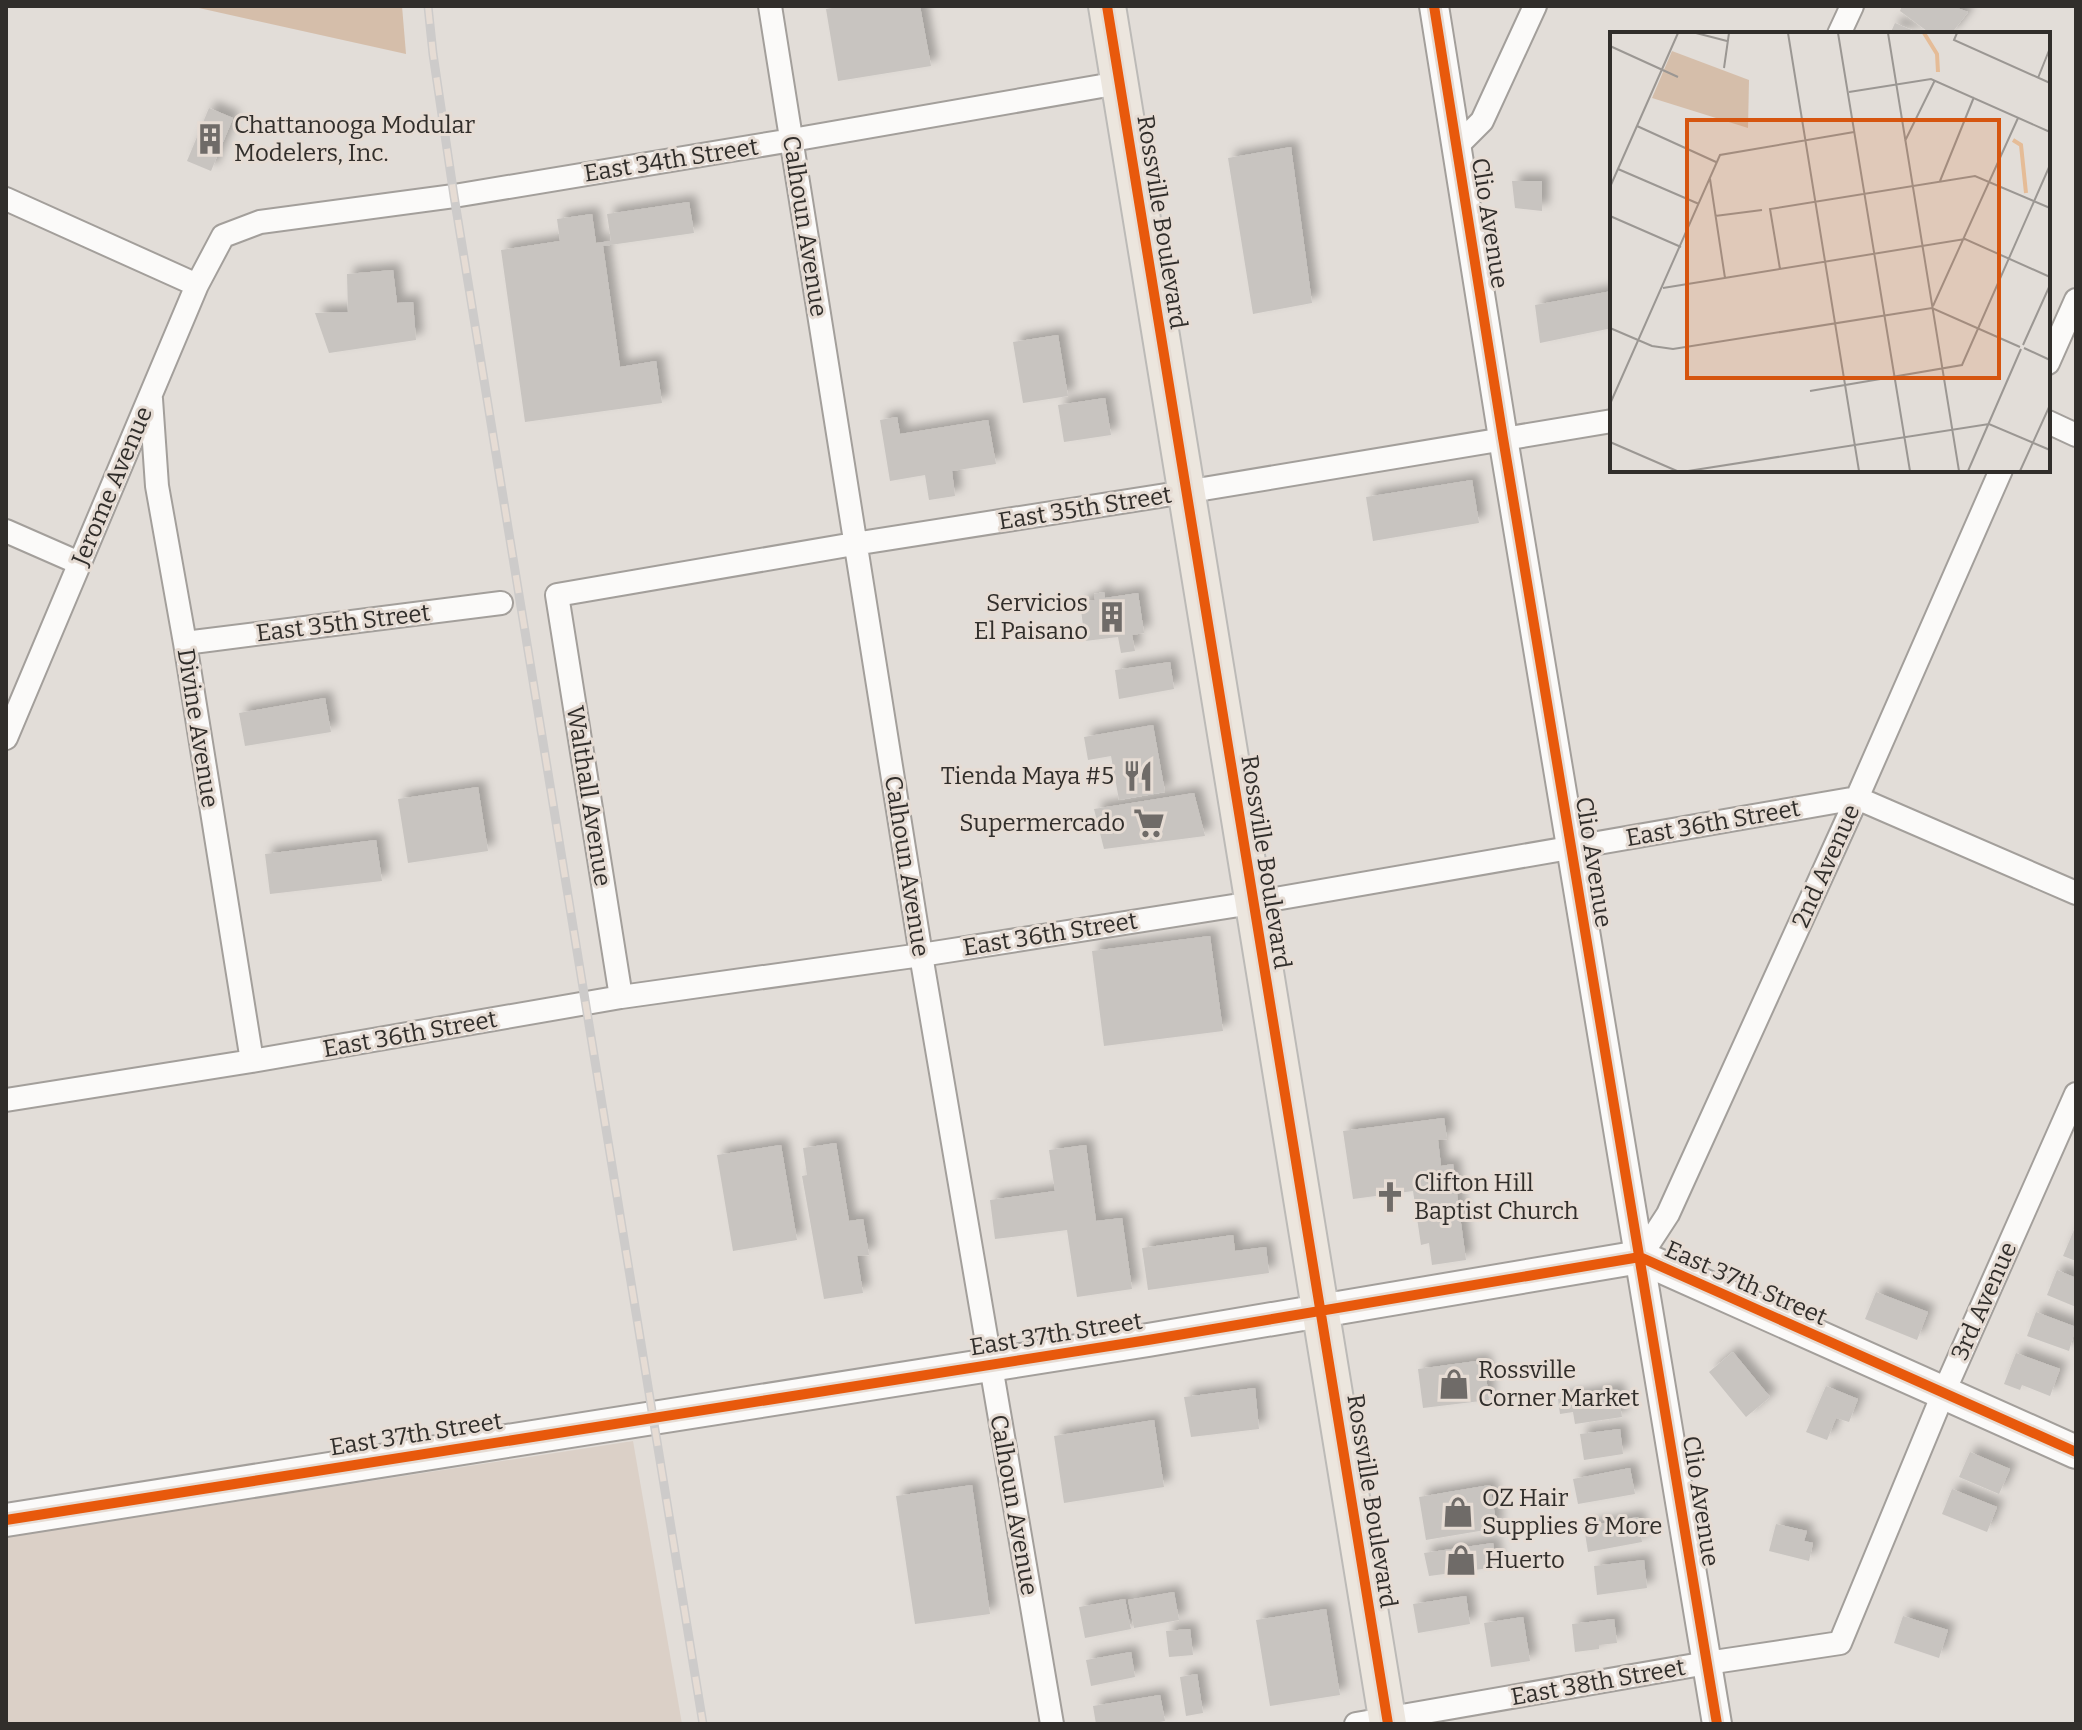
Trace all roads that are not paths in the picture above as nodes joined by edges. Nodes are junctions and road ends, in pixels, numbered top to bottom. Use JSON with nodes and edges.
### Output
{"nodes":[{"id":1,"x":770,"y":6,"type":"edge"},
{"id":2,"x":1107,"y":6,"type":"edge"},
{"id":3,"x":1434,"y":6,"type":"edge"},
{"id":4,"x":1535,"y":6,"type":"edge"},
{"id":5,"x":1852,"y":6,"type":"edge"},
{"id":6,"x":1840,"y":32,"type":"edge"},
{"id":7,"x":1119,"y":83,"type":"junction"},
{"id":8,"x":792,"y":140,"type":"junction"},
{"id":9,"x":1457,"y":146,"type":"junction"},
{"id":10,"x":6,"y":199,"type":"edge"},
{"id":11,"x":223,"y":236,"type":"joint"},
{"id":12,"x":197,"y":285,"type":"junction"},
{"id":13,"x":2076,"y":300,"type":"edge"},
{"id":14,"x":2050,"y":358,"type":"edge"},
{"id":15,"x":151,"y":394,"type":"junction"},
{"id":16,"x":1610,"y":421,"type":"edge"},
{"id":17,"x":2050,"y":423,"type":"edge"},
{"id":18,"x":2076,"y":435,"type":"edge"},
{"id":19,"x":1503,"y":438,"type":"junction"},
{"id":20,"x":2000,"y":472,"type":"edge"},
{"id":21,"x":1185,"y":492,"type":"junction"},
{"id":22,"x":6,"y":531,"type":"edge"},
{"id":23,"x":854,"y":544,"type":"junction"},
{"id":24,"x":79,"y":563,"type":"junction"},
{"id":25,"x":557,"y":595,"type":"joint"},
{"id":26,"x":501,"y":603,"type":"dead end"},
{"id":27,"x":185,"y":643,"type":"junction"},
{"id":28,"x":6,"y":738,"type":"edge"},
{"id":29,"x":1857,"y":798,"type":"junction"},
{"id":30,"x":1571,"y":847,"type":"junction"},
{"id":31,"x":2076,"y":893,"type":"edge"},
{"id":32,"x":1252,"y":903,"type":"junction"},
{"id":33,"x":921,"y":955,"type":"junction"},
{"id":34,"x":621,"y":997,"type":"junction"},
{"id":35,"x":252,"y":1061,"type":"junction"},
{"id":36,"x":2076,"y":1094,"type":"edge"},
{"id":37,"x":6,"y":1100,"type":"edge"},
{"id":38,"x":1640,"y":1257,"type":"junction"},
{"id":39,"x":1321,"y":1312,"type":"junction"},
{"id":40,"x":991,"y":1365,"type":"junction"},
{"id":41,"x":1943,"y":1394,"type":"junction"},
{"id":42,"x":2076,"y":1452,"type":"edge"},
{"id":43,"x":6,"y":1520,"type":"edge"},
{"id":44,"x":1840,"y":1643,"type":"joint"},
{"id":45,"x":1707,"y":1663,"type":"junction"},
{"id":46,"x":1377,"y":1722,"type":"edge"},
{"id":47,"x":1052,"y":1724,"type":"edge"},
{"id":48,"x":1717,"y":1724,"type":"edge"}],
"edges":[{"from":1,"to":8,"type":"street","name":"Calhoun Avenue"},
{"from":2,"to":7,"type":"highway","name":"Rossville Boulevard"},
{"from":3,"to":9,"type":"street","name":"Clio Avenue"},
{"from":4,"to":9,"type":"street"},
{"from":5,"to":6,"type":"street"},
{"from":7,"to":8,"type":"street","name":"East 34th Street"},
{"from":7,"to":21,"type":"highway","name":"Rossville Boulevard"},
{"from":8,"to":11,"type":"street","name":"East 34th Street"},
{"from":8,"to":23,"type":"street","name":"Calhoun Avenue"},
{"from":9,"to":19,"type":"street","name":"Clio Avenue"},
{"from":10,"to":12,"type":"street"},
{"from":11,"to":12,"type":"street","name":"Jerome Avenue"},
{"from":12,"to":15,"type":"street","name":"Jerome Avenue"},
{"from":13,"to":14,"type":"street"},
{"from":15,"to":24,"type":"street","name":"Jerome Avenue"},
{"from":15,"to":27,"type":"street","name":"Divine Avenue"},
{"from":16,"to":19,"type":"street","name":"East 35th Street"},
{"from":17,"to":18,"type":"street"},
{"from":19,"to":21,"type":"street","name":"East 35th Street"},
{"from":19,"to":30,"type":"street","name":"Clio Avenue"},
{"from":20,"to":29,"type":"street","name":"2nd Avenue"},
{"from":21,"to":23,"type":"street","name":"East 35th Street"},
{"from":21,"to":32,"type":"highway","name":"Rossville Boulevard"},
{"from":22,"to":24,"type":"street"},
{"from":23,"to":25,"type":"street","name":"East 35th Street"},
{"from":23,"to":33,"type":"street","name":"Calhoun Avenue"},
{"from":24,"to":28,"type":"street","name":"Jerome Avenue"},
{"from":25,"to":34,"type":"street","name":"Walthall Avenue"},
{"from":26,"to":27,"type":"street","name":"East 35th Street"},
{"from":27,"to":35,"type":"street","name":"Divine Avenue"},
{"from":29,"to":30,"type":"street","name":"East 36th Street"},
{"from":29,"to":31,"type":"street"},
{"from":29,"to":38,"type":"street","name":"2nd Avenue"},
{"from":30,"to":32,"type":"street","name":"East 36th Street"},
{"from":30,"to":38,"type":"street","name":"Clio Avenue"},
{"from":32,"to":33,"type":"street","name":"East 36th Street"},
{"from":32,"to":39,"type":"highway","name":"Rossville Boulevard"},
{"from":33,"to":34,"type":"street","name":"East 36th Street"},
{"from":33,"to":40,"type":"street","name":"Calhoun Avenue"},
{"from":34,"to":35,"type":"street","name":"East 36th Street"},
{"from":35,"to":37,"type":"street","name":"East 36th Street"},
{"from":36,"to":41,"type":"street","name":"3rd Avenue"},
{"from":38,"to":39,"type":"main road","name":"East 37th Street"},
{"from":38,"to":41,"type":"main road","name":"East 37th Street"},
{"from":38,"to":45,"type":"street","name":"Clio Avenue"},
{"from":39,"to":40,"type":"main road","name":"East 37th Street"},
{"from":39,"to":46,"type":"highway","name":"Rossville Boulevard"},
{"from":40,"to":43,"type":"main road","name":"East 37th Street"},
{"from":40,"to":47,"type":"street","name":"Calhoun Avenue"},
{"from":41,"to":42,"type":"main road","name":"East 37th Street"},
{"from":41,"to":44,"type":"street","name":"3rd Avenue"},
{"from":44,"to":45,"type":"street","name":"East 38th Street"},
{"from":45,"to":46,"type":"street","name":"East 38th Street"},
{"from":45,"to":48,"type":"street","name":"Clio Avenue"}]}
